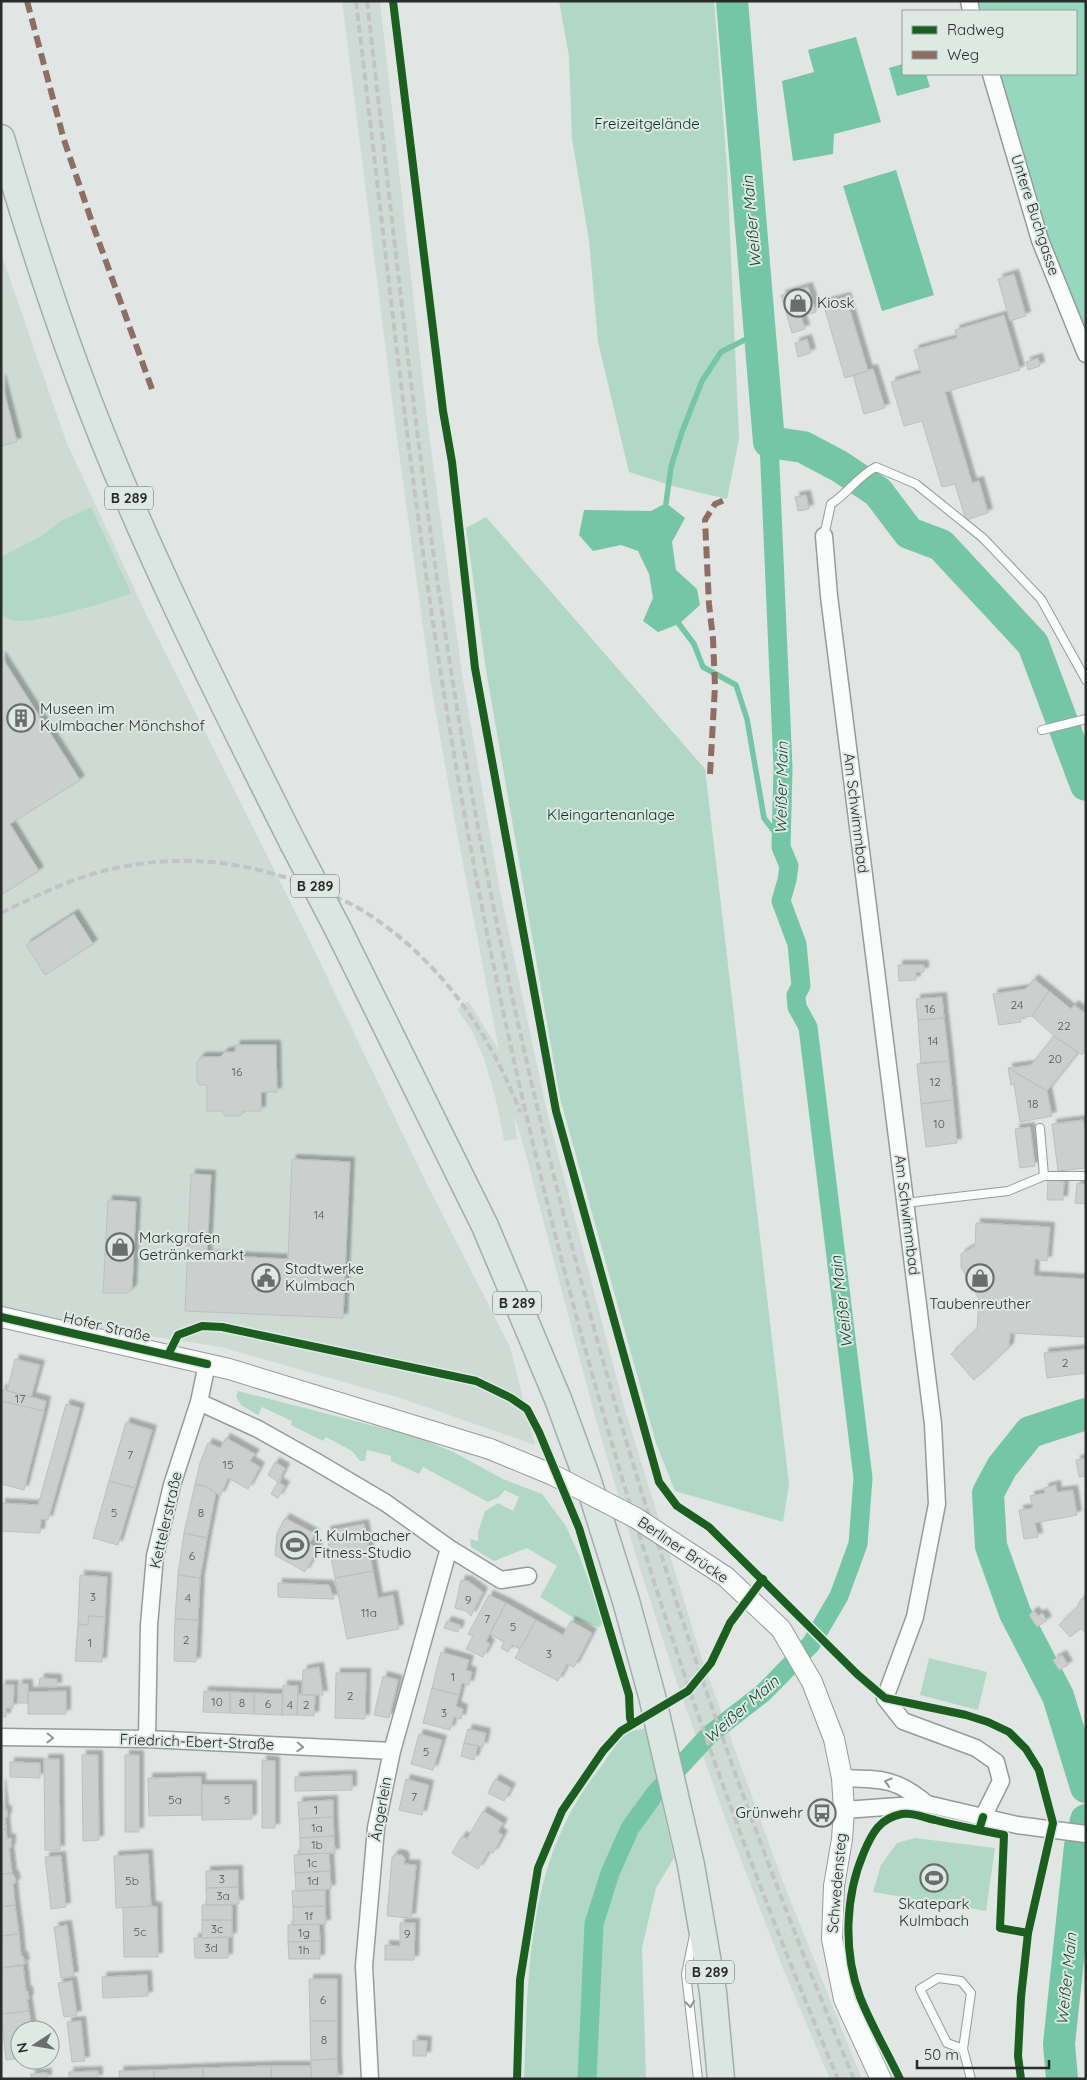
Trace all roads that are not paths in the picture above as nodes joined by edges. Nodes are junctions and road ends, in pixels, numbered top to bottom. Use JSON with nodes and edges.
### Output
{"nodes":[{"id":1,"x":991,"y":75,"type":"edge"},
{"id":2,"x":1,"y":138,"type":"edge"},
{"id":3,"x":1086,"y":354,"type":"edge"},
{"id":4,"x":824,"y":536,"type":"joint"},
{"id":5,"x":1086,"y":680,"type":"edge"},
{"id":6,"x":1086,"y":719,"type":"edge"},
{"id":7,"x":1042,"y":730,"type":"dead end"},
{"id":8,"x":1040,"y":1128,"type":"dead end"},
{"id":9,"x":1044,"y":1176,"type":"junction"},
{"id":10,"x":1086,"y":1176,"type":"edge"},
{"id":11,"x":905,"y":1203,"type":"junction"},
{"id":12,"x":1,"y":1317,"type":"edge"},
{"id":13,"x":207,"y":1364,"type":"junction"},
{"id":14,"x":199,"y":1402,"type":"junction"},
{"id":15,"x":490,"y":1449,"type":"joint"},
{"id":16,"x":449,"y":1548,"type":"junction"},
{"id":17,"x":528,"y":1576,"type":"dead end"},
{"id":18,"x":1,"y":1737,"type":"edge"},
{"id":19,"x":834,"y":1739,"type":"joint"},
{"id":20,"x":148,"y":1740,"type":"junction"},
{"id":21,"x":392,"y":1751,"type":"junction"},
{"id":22,"x":842,"y":1778,"type":"junction"},
{"id":23,"x":927,"y":1804,"type":"junction"},
{"id":24,"x":844,"y":1810,"type":"junction"},
{"id":25,"x":983,"y":1817,"type":"junction"},
{"id":26,"x":1086,"y":1834,"type":"edge"},
{"id":27,"x":699,"y":1904,"type":"junction"},
{"id":28,"x":963,"y":2050,"type":"junction"},
{"id":29,"x":370,"y":2079,"type":"edge"},
{"id":30,"x":698,"y":2079,"type":"edge"},
{"id":31,"x":721,"y":2079,"type":"edge"},
{"id":32,"x":881,"y":2079,"type":"edge"},
{"id":33,"x":970,"y":2079,"type":"edge"}],
"edges":[{"from":1,"to":3,"type":"street","name":"Untere Buchgasse"},
{"from":2,"to":27,"type":"highway","number":"B 289","bridge":true},
{"from":4,"to":5,"type":"lane"},
{"from":4,"to":11,"type":"street","name":"Am Schwimmbad"},
{"from":6,"to":7,"type":"lane"},
{"from":8,"to":9,"type":"lane"},
{"from":9,"to":10,"type":"lane"},
{"from":9,"to":11,"type":"lane"},
{"from":11,"to":25,"type":"street","name":"Am Schwimmbad"},
{"from":12,"to":13,"type":"street","name":"Hofer Straße"},
{"from":13,"to":14,"type":"street","name":"Kettelerstraße"},
{"from":13,"to":15,"type":"street","name":"Hofer Straße"},
{"from":14,"to":16,"type":"street"},
{"from":14,"to":20,"type":"street","name":"Kettelerstraße"},
{"from":15,"to":19,"type":"street","name":"Berliner Brücke","bridge":true},
{"from":16,"to":17,"type":"street"},
{"from":16,"to":21,"type":"street","name":"Ängerlein"},
{"from":18,"to":20,"type":"street","name":"Friedrich-Ebert-Straße","one_way":true},
{"from":19,"to":22,"type":"street","name":"Schwedensteg"},
{"from":20,"to":21,"type":"street","name":"Friedrich-Ebert-Straße","one_way":true},
{"from":21,"to":29,"type":"street","name":"Ängerlein"},
{"from":23,"to":22,"type":"street","one_way":true},
{"from":22,"to":24,"type":"street","name":"Schwedensteg"},
{"from":23,"to":24,"type":"street"},
{"from":23,"to":25,"type":"street"},
{"from":24,"to":32,"type":"street","name":"Schwedensteg"},
{"from":25,"to":26,"type":"street"},
{"from":27,"to":30,"type":"lane","one_way":true},
{"from":27,"to":31,"type":"highway","number":"B 289"},
{"from":28,"to":28,"type":"lane"},
{"from":28,"to":33,"type":"lane"}]}
